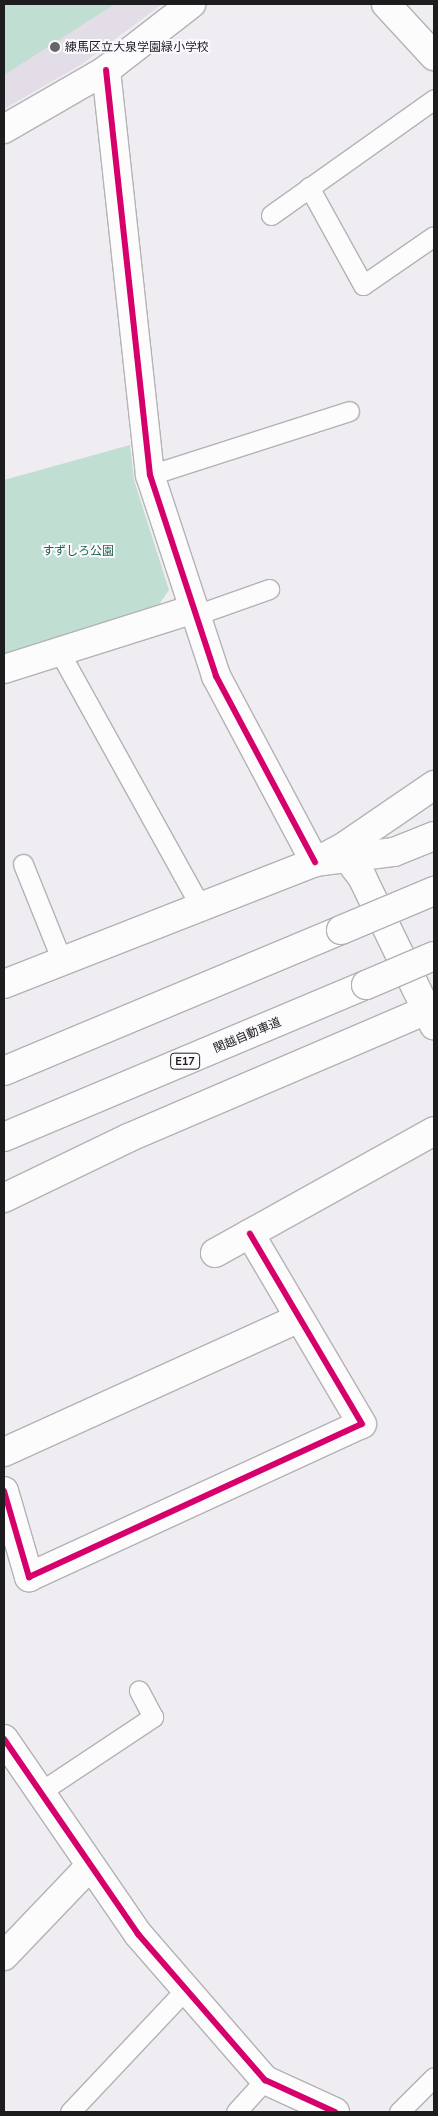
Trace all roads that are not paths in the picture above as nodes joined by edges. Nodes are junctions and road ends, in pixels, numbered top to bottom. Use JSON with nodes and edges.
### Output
{"nodes":[{"id":1,"x":191,"y":4,"type":"edge"},
{"id":2,"x":386,"y":4,"type":"edge"},
{"id":3,"x":434,"y":56,"type":"edge"},
{"id":4,"x":106,"y":70,"type":"junction"},
{"id":5,"x":434,"y":99,"type":"edge"},
{"id":6,"x":4,"y":129,"type":"edge"},
{"id":7,"x":310,"y":187,"type":"junction"},
{"id":8,"x":270,"y":215,"type":"dead end"},
{"id":9,"x":434,"y":236,"type":"edge"},
{"id":10,"x":349,"y":411,"type":"dead end"},
{"id":11,"x":150,"y":475,"type":"junction"},
{"id":12,"x":269,"y":589,"type":"dead end"},
{"id":13,"x":194,"y":609,"type":"junction"},
{"id":14,"x":60,"y":653,"type":"junction"},
{"id":15,"x":4,"y":669,"type":"edge"},
{"id":16,"x":434,"y":785,"type":"edge"},
{"id":17,"x":434,"y":836,"type":"edge"},
{"id":18,"x":348,"y":860,"type":"junction"},
{"id":19,"x":315,"y":862,"type":"junction"},
{"id":20,"x":23,"y":864,"type":"dead end"},
{"id":21,"x":434,"y":891,"type":"edge"},
{"id":22,"x":200,"y":906,"type":"junction"},
{"id":23,"x":434,"y":956,"type":"edge"},
{"id":24,"x":62,"y":961,"type":"junction"},
{"id":25,"x":4,"y":984,"type":"edge"},
{"id":26,"x":432,"y":1014,"type":"edge"},
{"id":27,"x":4,"y":1071,"type":"edge"},
{"id":28,"x":434,"y":1131,"type":"edge"},
{"id":29,"x":4,"y":1137,"type":"edge"},
{"id":30,"x":4,"y":1198,"type":"edge"},
{"id":31,"x":250,"y":1234,"type":"junction"},
{"id":32,"x":215,"y":1253,"type":"dead end"},
{"id":33,"x":298,"y":1319,"type":"junction"},
{"id":34,"x":4,"y":1452,"type":"edge"},
{"id":35,"x":4,"y":1491,"type":"edge"},
{"id":36,"x":139,"y":1691,"type":"dead end"},
{"id":37,"x":4,"y":1739,"type":"edge"},
{"id":38,"x":40,"y":1792,"type":"junction"},
{"id":39,"x":90,"y":1866,"type":"junction"},
{"id":40,"x":4,"y":1956,"type":"edge"},
{"id":41,"x":186,"y":1989,"type":"junction"},
{"id":42,"x":434,"y":2077,"type":"edge"},
{"id":43,"x":265,"y":2080,"type":"junction"},
{"id":44,"x":70,"y":2112,"type":"edge"},
{"id":45,"x":236,"y":2112,"type":"edge"},
{"id":46,"x":335,"y":2112,"type":"edge"},
{"id":47,"x":399,"y":2112,"type":"edge"}],
"edges":[{"from":1,"to":4,"type":"main road"},
{"from":2,"to":3,"type":"main road"},
{"from":4,"to":6,"type":"main road"},
{"from":4,"to":11,"type":"main road"},
{"from":5,"to":7,"type":"lane"},
{"from":7,"to":8,"type":"lane"},
{"from":7,"to":9,"type":"lane"},
{"from":10,"to":11,"type":"lane"},
{"from":11,"to":13,"type":"main road"},
{"from":12,"to":13,"type":"lane"},
{"from":13,"to":14,"type":"main road"},
{"from":13,"to":19,"type":"main road"},
{"from":14,"to":15,"type":"main road"},
{"from":14,"to":22,"type":"lane"},
{"from":16,"to":19,"type":"main road"},
{"from":17,"to":18,"type":"main road"},
{"from":18,"to":19,"type":"main road"},
{"from":18,"to":26,"type":"main road"},
{"from":19,"to":22,"type":"main road"},
{"from":20,"to":24,"type":"lane"},
{"from":21,"to":27,"type":"main road","bridge":true},
{"from":22,"to":24,"type":"main road"},
{"from":23,"to":29,"type":"main road","name":"関越自動車道","number":"E17","bridge":true},
{"from":24,"to":25,"type":"main road"},
{"from":26,"to":30,"type":"main road"},
{"from":28,"to":31,"type":"main road"},
{"from":31,"to":32,"type":"main road"},
{"from":31,"to":33,"type":"main road"},
{"from":33,"to":34,"type":"main road"},
{"from":33,"to":35,"type":"main road"},
{"from":36,"to":38,"type":"lane"},
{"from":37,"to":38,"type":"main road"},
{"from":38,"to":39,"type":"main road"},
{"from":39,"to":40,"type":"main road"},
{"from":39,"to":41,"type":"main road"},
{"from":41,"to":43,"type":"main road"},
{"from":41,"to":44,"type":"lane"},
{"from":42,"to":47,"type":"lane"},
{"from":43,"to":45,"type":"lane"},
{"from":43,"to":46,"type":"main road"}]}
